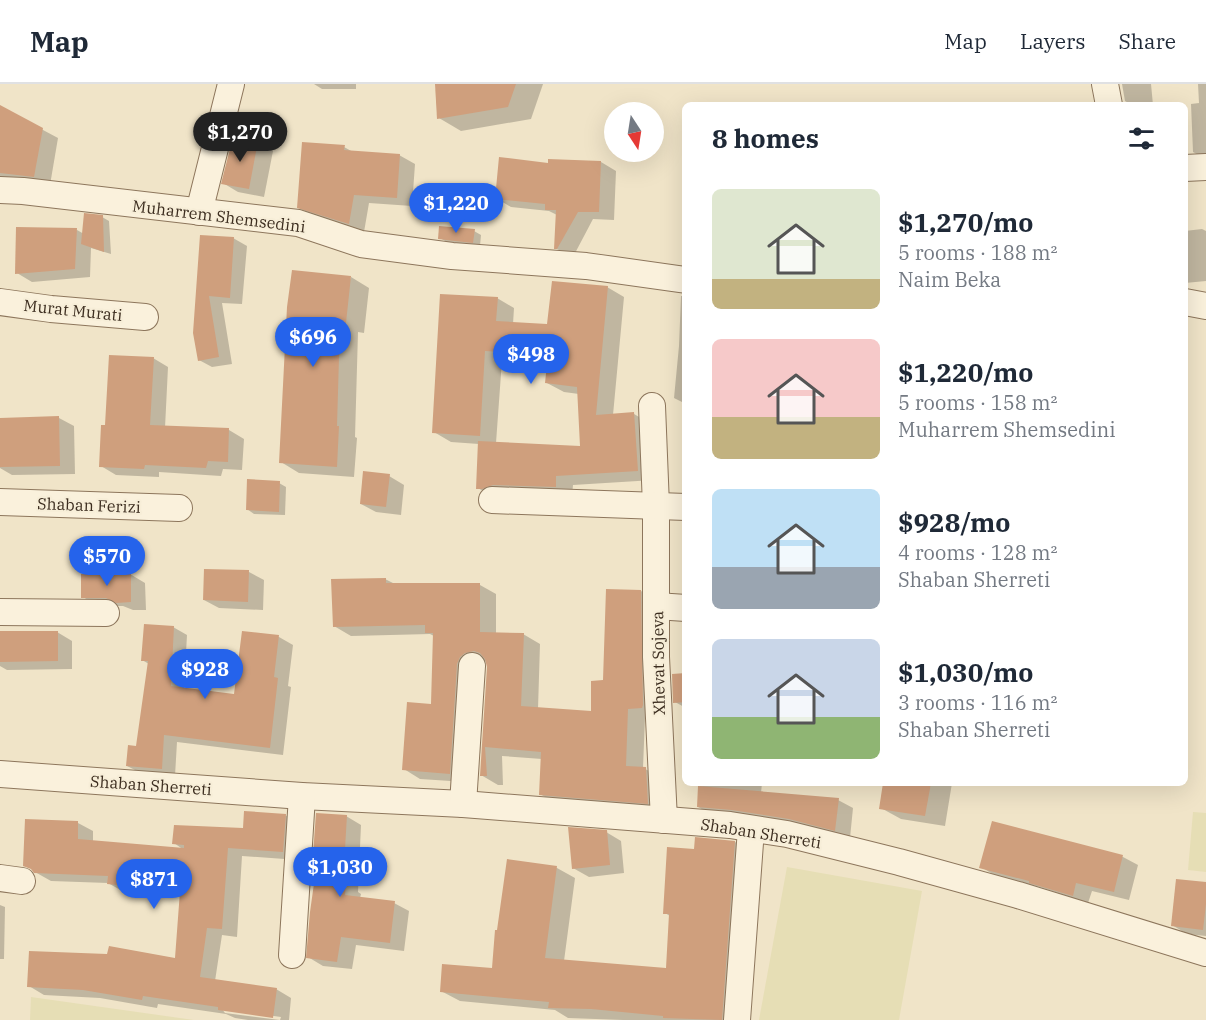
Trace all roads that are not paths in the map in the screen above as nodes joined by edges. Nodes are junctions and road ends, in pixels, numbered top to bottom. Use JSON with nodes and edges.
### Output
{"nodes":[{"id":1,"x":231,"y":84,"type":"edge"},
{"id":2,"x":1106,"y":84,"type":"edge"},
{"id":3,"x":1109,"y":102,"type":"edge"},
{"id":4,"x":1206,"y":167,"type":"edge"},
{"id":5,"x":1188,"y":168,"type":"edge"},
{"id":6,"x":0,"y":190,"type":"edge"},
{"id":7,"x":199,"y":212,"type":"junction"},
{"id":8,"x":682,"y":279,"type":"edge"},
{"id":9,"x":0,"y":302,"type":"edge"},
{"id":10,"x":1188,"y":303,"type":"edge"},
{"id":11,"x":1206,"y":306,"type":"edge"},
{"id":12,"x":145,"y":317,"type":"dead end"},
{"id":13,"x":652,"y":406,"type":"dead end"},
{"id":14,"x":492,"y":500,"type":"dead end"},
{"id":15,"x":0,"y":502,"type":"edge"},
{"id":16,"x":656,"y":506,"type":"junction"},
{"id":17,"x":682,"y":507,"type":"edge"},
{"id":18,"x":179,"y":508,"type":"dead end"},
{"id":19,"x":656,"y":606,"type":"junction"},
{"id":20,"x":682,"y":608,"type":"edge"},
{"id":21,"x":0,"y":612,"type":"edge"},
{"id":22,"x":106,"y":613,"type":"dead end"},
{"id":23,"x":472,"y":666,"type":"dead end"},
{"id":24,"x":0,"y":774,"type":"edge"},
{"id":25,"x":302,"y":796,"type":"junction"},
{"id":26,"x":463,"y":804,"type":"junction"},
{"id":27,"x":664,"y":820,"type":"junction"},
{"id":28,"x":751,"y":829,"type":"junction"},
{"id":29,"x":1206,"y":953,"type":"edge"},
{"id":30,"x":292,"y":955,"type":"dead end"},
{"id":31,"x":737,"y":1020,"type":"edge"}],
"edges":[{"from":1,"to":7,"type":"street"},
{"from":2,"to":3,"type":"street"},
{"from":4,"to":5,"type":"street"},
{"from":6,"to":7,"type":"street","name":"Muharrem Shemsedini"},
{"from":7,"to":8,"type":"street","name":"Muharrem Shemsedini"},
{"from":9,"to":12,"type":"street","name":"Murat Murati"},
{"from":10,"to":11,"type":"street"},
{"from":13,"to":16,"type":"street","name":"Xhevat Sojeva"},
{"from":14,"to":16,"type":"street"},
{"from":15,"to":18,"type":"street","name":"Shaban Ferizi"},
{"from":16,"to":17,"type":"street"},
{"from":16,"to":19,"type":"street","name":"Xhevat Sojeva"},
{"from":19,"to":20,"type":"street"},
{"from":19,"to":27,"type":"street","name":"Xhevat Sojeva"},
{"from":21,"to":22,"type":"street"},
{"from":23,"to":26,"type":"street"},
{"from":24,"to":25,"type":"street","name":"Shaban Sherreti"},
{"from":25,"to":26,"type":"street","name":"Shaban Sherreti"},
{"from":25,"to":30,"type":"street"},
{"from":26,"to":27,"type":"street","name":"Shaban Sherreti"},
{"from":27,"to":28,"type":"street","name":"Shaban Sherreti"},
{"from":28,"to":29,"type":"street","name":"Shaban Sherreti"},
{"from":28,"to":31,"type":"street"}]}
